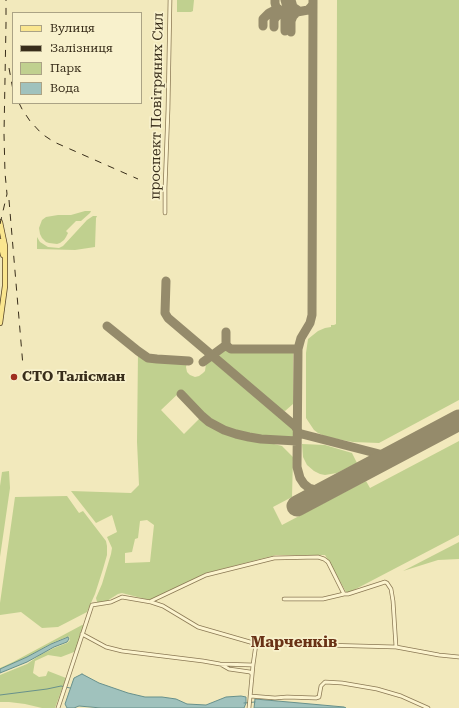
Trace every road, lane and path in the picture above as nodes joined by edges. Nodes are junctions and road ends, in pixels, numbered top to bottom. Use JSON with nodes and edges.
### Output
{"nodes":[{"id":1,"x":170,"y":0,"type":"edge"},
{"id":2,"x":165,"y":213,"type":"dead end"},
{"id":3,"x":0,"y":222,"type":"edge"},
{"id":4,"x":0,"y":241,"type":"edge"},
{"id":5,"x":5,"y":260,"type":"junction"},
{"id":6,"x":0,"y":323,"type":"edge"},
{"id":7,"x":344,"y":594,"type":"junction"},
{"id":8,"x":284,"y":599,"type":"dead end"},
{"id":9,"x":151,"y":602,"type":"junction"},
{"id":10,"x":82,"y":634,"type":"junction"},
{"id":11,"x":256,"y":644,"type":"junction"},
{"id":12,"x":396,"y":647,"type":"junction"},
{"id":13,"x":459,"y":657,"type":"edge"},
{"id":14,"x":220,"y":664,"type":"junction"},
{"id":15,"x":253,"y":664,"type":"junction"},
{"id":16,"x":252,"y":674,"type":"junction"},
{"id":17,"x":250,"y":696,"type":"junction"},
{"id":18,"x":58,"y":708,"type":"edge"},
{"id":19,"x":249,"y":708,"type":"edge"},
{"id":20,"x":428,"y":708,"type":"edge"}],
"edges":[{"from":1,"to":2,"type":"street","name":"проспект Повітряних Сил"},
{"from":3,"to":5,"type":"main road"},
{"from":4,"to":5,"type":"main road"},
{"from":5,"to":6,"type":"main road"},
{"from":7,"to":8,"type":"street"},
{"from":7,"to":9,"type":"street"},
{"from":7,"to":12,"type":"street"},
{"from":9,"to":10,"type":"street"},
{"from":9,"to":11,"type":"street"},
{"from":10,"to":14,"type":"street"},
{"from":10,"to":18,"type":"street"},
{"from":11,"to":12,"type":"street"},
{"from":11,"to":15,"type":"street"},
{"from":12,"to":13,"type":"street"},
{"from":14,"to":15,"type":"street"},
{"from":14,"to":16,"type":"street"},
{"from":15,"to":16,"type":"street"},
{"from":16,"to":17,"type":"street"},
{"from":17,"to":19,"type":"street"},
{"from":17,"to":20,"type":"street"}]}
